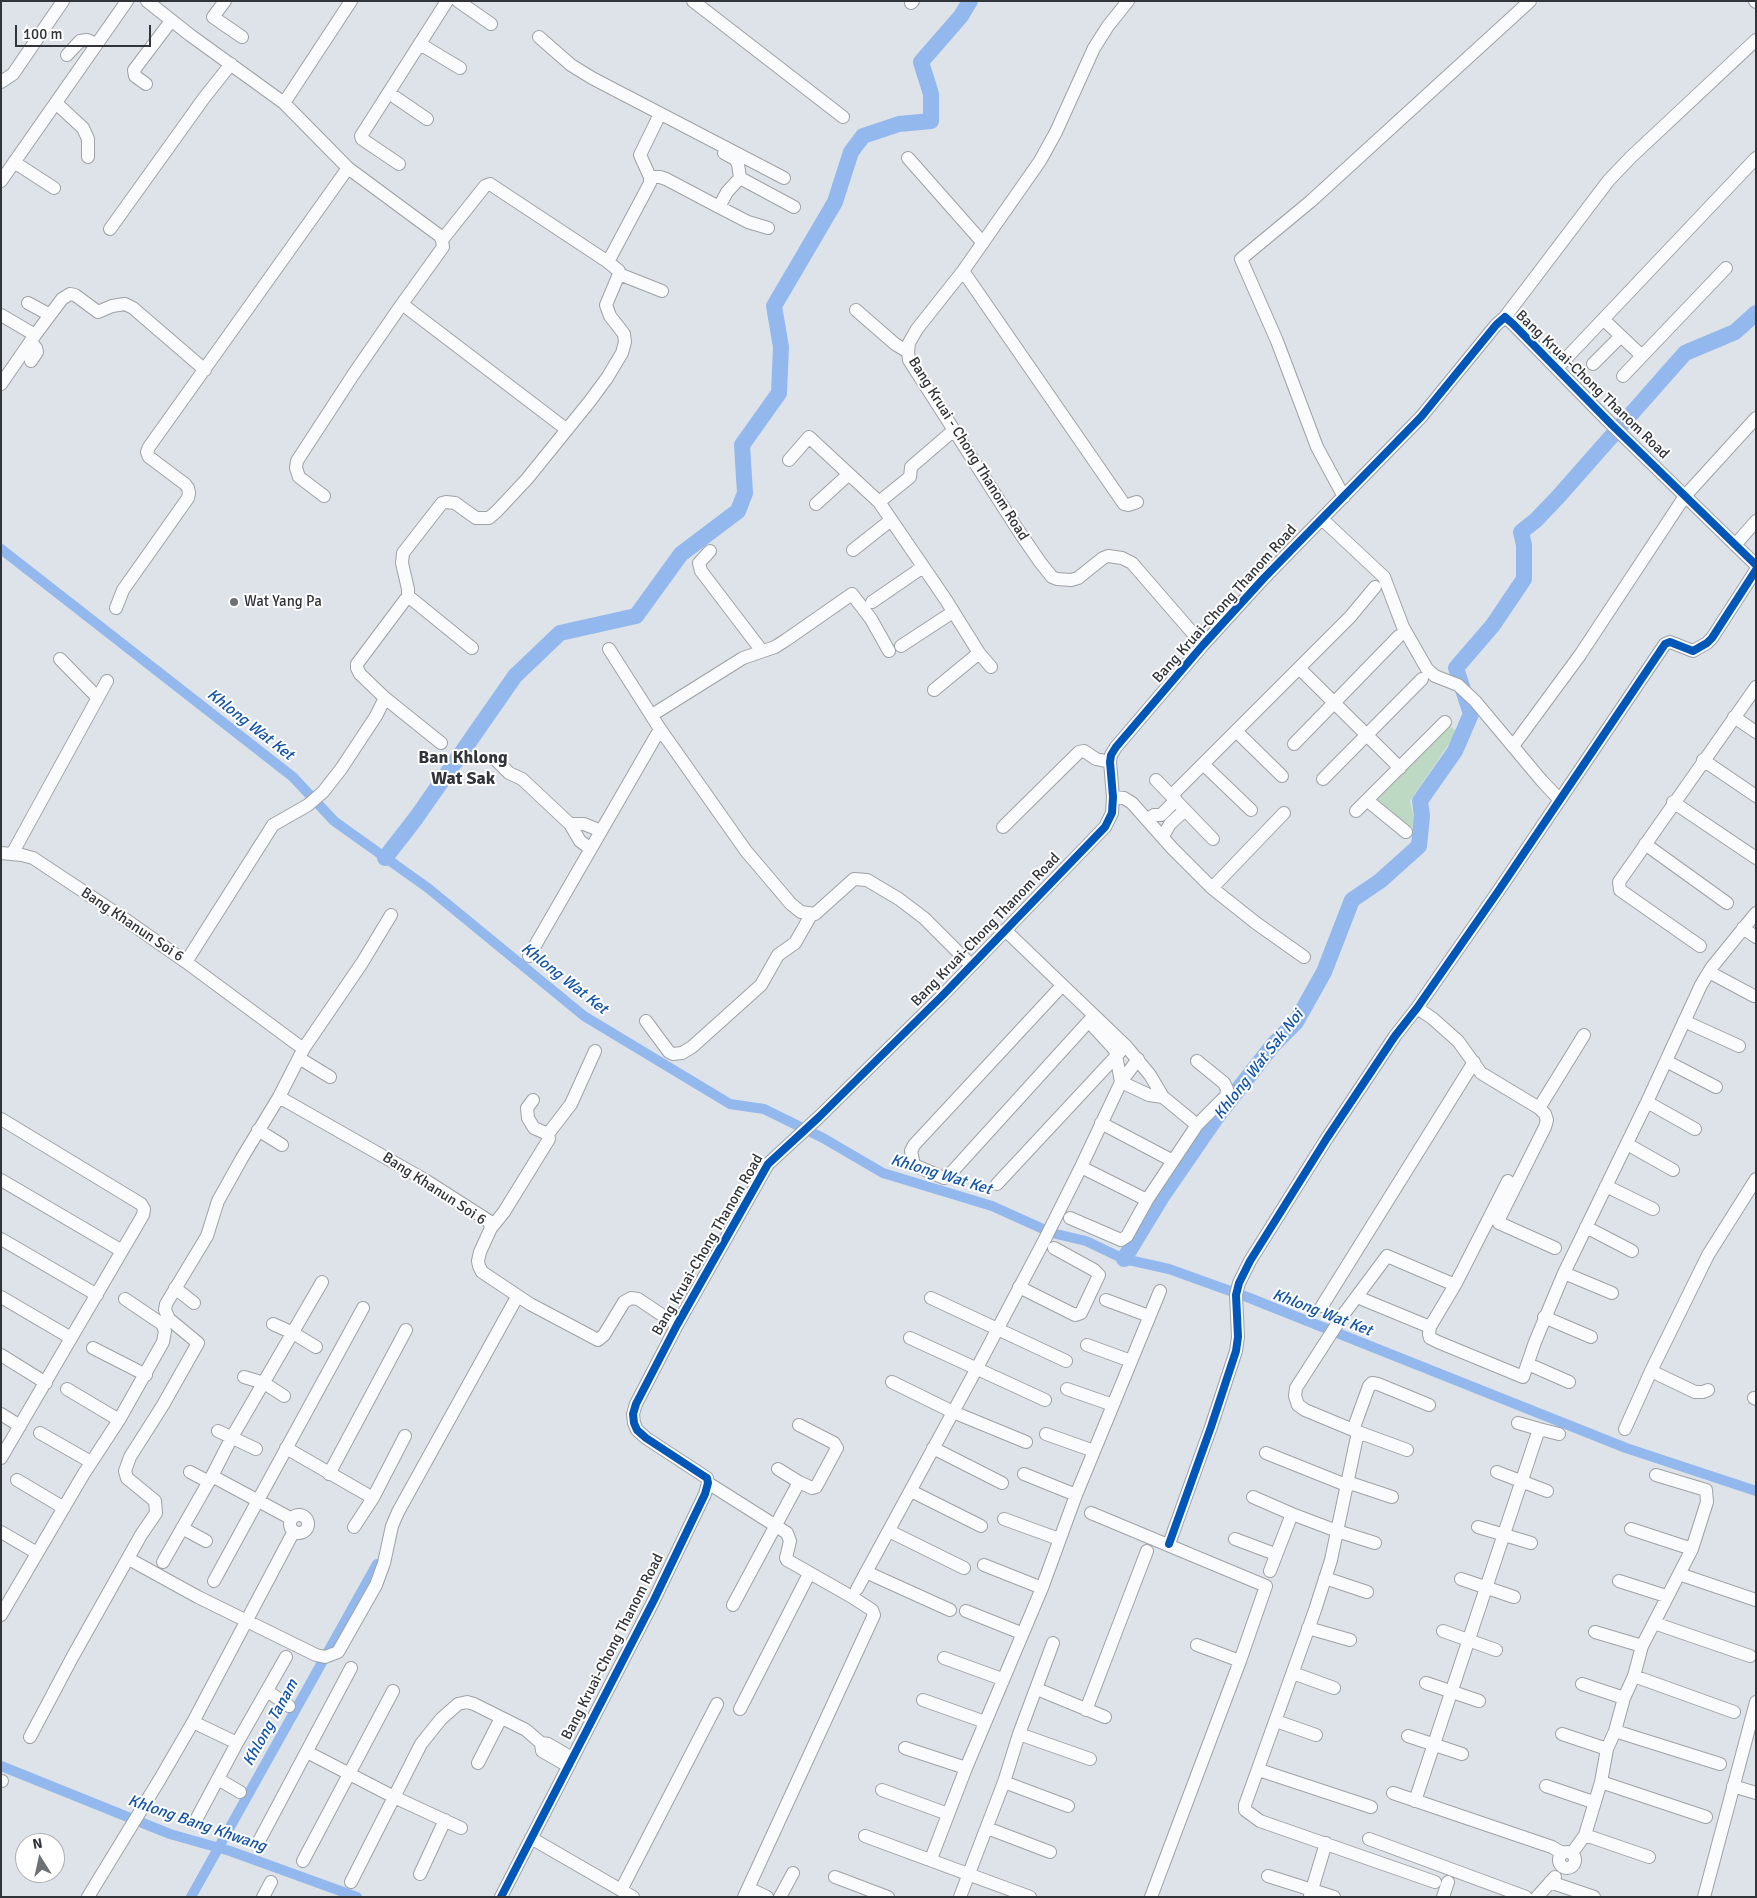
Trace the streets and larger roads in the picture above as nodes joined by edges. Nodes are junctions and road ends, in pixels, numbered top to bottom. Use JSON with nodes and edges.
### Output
{"nodes":[{"id":1,"x":63,"y":1,"type":"edge"},
{"id":2,"x":127,"y":1,"type":"edge"},
{"id":3,"x":147,"y":1,"type":"edge"},
{"id":4,"x":224,"y":1,"type":"edge"},
{"id":5,"x":351,"y":1,"type":"edge"},
{"id":6,"x":447,"y":1,"type":"edge"},
{"id":7,"x":458,"y":1,"type":"edge"},
{"id":8,"x":1128,"y":1,"type":"edge"},
{"id":9,"x":1530,"y":1,"type":"edge"},
{"id":10,"x":696,"y":2,"type":"edge"},
{"id":11,"x":171,"y":21,"type":"junction"},
{"id":12,"x":491,"y":24,"type":"dead end"},
{"id":13,"x":242,"y":37,"type":"dead end"},
{"id":14,"x":539,"y":38,"type":"dead end"},
{"id":15,"x":1756,"y":40,"type":"edge"},
{"id":16,"x":96,"y":44,"type":"junction"},
{"id":17,"x":420,"y":44,"type":"junction"},
{"id":18,"x":67,"y":55,"type":"dead end"},
{"id":19,"x":231,"y":64,"type":"junction"},
{"id":20,"x":460,"y":68,"type":"dead end"},
{"id":21,"x":1,"y":82,"type":"edge"},
{"id":22,"x":146,"y":84,"type":"dead end"},
{"id":23,"x":389,"y":93,"type":"junction"},
{"id":24,"x":56,"y":103,"type":"junction"},
{"id":25,"x":284,"y":103,"type":"junction"},
{"id":26,"x":843,"y":117,"type":"dead end"},
{"id":27,"x":658,"y":118,"type":"junction"},
{"id":28,"x":427,"y":119,"type":"dead end"},
{"id":29,"x":88,"y":157,"type":"dead end"},
{"id":30,"x":908,"y":158,"type":"dead end"},
{"id":31,"x":1756,"y":158,"type":"edge"},
{"id":32,"x":14,"y":162,"type":"junction"},
{"id":33,"x":399,"y":164,"type":"dead end"},
{"id":34,"x":348,"y":168,"type":"junction"},
{"id":35,"x":650,"y":177,"type":"junction"},
{"id":36,"x":740,"y":178,"type":"junction"},
{"id":37,"x":784,"y":178,"type":"dead end"},
{"id":38,"x":1,"y":181,"type":"edge"},
{"id":39,"x":54,"y":188,"type":"dead end"},
{"id":40,"x":719,"y":207,"type":"junction"},
{"id":41,"x":794,"y":207,"type":"dead end"},
{"id":42,"x":768,"y":228,"type":"dead end"},
{"id":43,"x":110,"y":229,"type":"dead end"},
{"id":44,"x":442,"y":240,"type":"junction"},
{"id":45,"x":983,"y":243,"type":"junction"},
{"id":46,"x":608,"y":262,"type":"junction"},
{"id":47,"x":1726,"y":268,"type":"dead end"},
{"id":48,"x":963,"y":271,"type":"junction"},
{"id":49,"x":620,"y":274,"type":"junction"},
{"id":50,"x":662,"y":291,"type":"dead end"},
{"id":51,"x":28,"y":303,"type":"dead end"},
{"id":52,"x":402,"y":304,"type":"junction"},
{"id":53,"x":856,"y":310,"type":"dead end"},
{"id":54,"x":1,"y":315,"type":"edge"},
{"id":55,"x":50,"y":315,"type":"junction"},
{"id":56,"x":1505,"y":317,"type":"junction"},
{"id":57,"x":1604,"y":320,"type":"junction"},
{"id":58,"x":1621,"y":336,"type":"junction"},
{"id":59,"x":33,"y":339,"type":"junction"},
{"id":60,"x":908,"y":352,"type":"junction"},
{"id":61,"x":1642,"y":356,"type":"junction"},
{"id":62,"x":32,"y":361,"type":"dead end"},
{"id":63,"x":1593,"y":364,"type":"dead end"},
{"id":64,"x":1558,"y":368,"type":"junction"},
{"id":65,"x":204,"y":370,"type":"junction"},
{"id":66,"x":1623,"y":376,"type":"dead end"},
{"id":67,"x":1,"y":384,"type":"edge"},
{"id":68,"x":1756,"y":418,"type":"edge"},
{"id":69,"x":566,"y":429,"type":"junction"},
{"id":70,"x":954,"y":430,"type":"junction"},
{"id":71,"x":789,"y":460,"type":"dead end"},
{"id":72,"x":849,"y":474,"type":"junction"},
{"id":73,"x":324,"y":496,"type":"dead end"},
{"id":74,"x":1685,"y":496,"type":"junction"},
{"id":75,"x":1344,"y":497,"type":"junction"},
{"id":76,"x":879,"y":502,"type":"junction"},
{"id":77,"x":1137,"y":502,"type":"dead end"},
{"id":78,"x":816,"y":504,"type":"dead end"},
{"id":79,"x":1322,"y":519,"type":"junction"},
{"id":80,"x":891,"y":520,"type":"junction"},
{"id":81,"x":1756,"y":521,"type":"edge"},
{"id":82,"x":1735,"y":545,"type":"junction"},
{"id":83,"x":854,"y":550,"type":"dead end"},
{"id":84,"x":710,"y":551,"type":"dead end"},
{"id":85,"x":1756,"y":566,"type":"edge"},
{"id":86,"x":923,"y":567,"type":"junction"},
{"id":87,"x":1756,"y":570,"type":"edge"},
{"id":88,"x":1375,"y":587,"type":"dead end"},
{"id":89,"x":408,"y":596,"type":"junction"},
{"id":90,"x":872,"y":602,"type":"dead end"},
{"id":91,"x":116,"y":608,"type":"dead end"},
{"id":92,"x":953,"y":612,"type":"junction"},
{"id":93,"x":1399,"y":636,"type":"dead end"},
{"id":94,"x":1203,"y":645,"type":"junction"},
{"id":95,"x":472,"y":648,"type":"dead end"},
{"id":96,"x":609,"y":649,"type":"dead end"},
{"id":97,"x":762,"y":651,"type":"junction"},
{"id":98,"x":979,"y":653,"type":"junction"},
{"id":99,"x":60,"y":659,"type":"dead end"},
{"id":100,"x":991,"y":666,"type":"dead end"},
{"id":101,"x":1300,"y":668,"type":"junction"},
{"id":102,"x":1422,"y":679,"type":"dead end"},
{"id":103,"x":107,"y":680,"type":"dead end"},
{"id":104,"x":1756,"y":687,"type":"edge"},
{"id":105,"x":934,"y":690,"type":"dead end"},
{"id":106,"x":97,"y":697,"type":"junction"},
{"id":107,"x":385,"y":698,"type":"junction"},
{"id":108,"x":1334,"y":703,"type":"junction"},
{"id":109,"x":652,"y":715,"type":"junction"},
{"id":110,"x":1734,"y":717,"type":"junction"},
{"id":111,"x":1444,"y":722,"type":"dead end"},
{"id":112,"x":660,"y":729,"type":"junction"},
{"id":113,"x":1236,"y":731,"type":"junction"},
{"id":114,"x":1756,"y":732,"type":"edge"},
{"id":115,"x":1366,"y":735,"type":"junction"},
{"id":116,"x":441,"y":742,"type":"dead end"},
{"id":117,"x":1294,"y":744,"type":"dead end"},
{"id":118,"x":1513,"y":746,"type":"junction"},
{"id":119,"x":1703,"y":760,"type":"junction"},
{"id":120,"x":497,"y":762,"type":"dead end"},
{"id":121,"x":1110,"y":762,"type":"junction"},
{"id":122,"x":1203,"y":764,"type":"junction"},
{"id":123,"x":1400,"y":768,"type":"junction"},
{"id":124,"x":1282,"y":776,"type":"dead end"},
{"id":125,"x":1323,"y":779,"type":"dead end"},
{"id":126,"x":1156,"y":780,"type":"dead end"},
{"id":127,"x":1756,"y":796,"type":"edge"},
{"id":128,"x":1113,"y":797,"type":"junction"},
{"id":129,"x":1560,"y":800,"type":"junction"},
{"id":130,"x":1368,"y":801,"type":"junction"},
{"id":131,"x":1178,"y":802,"type":"junction"},
{"id":132,"x":1674,"y":802,"type":"junction"},
{"id":133,"x":1251,"y":810,"type":"dead end"},
{"id":134,"x":1356,"y":811,"type":"dead end"},
{"id":135,"x":1284,"y":814,"type":"dead end"},
{"id":136,"x":1147,"y":820,"type":"junction"},
{"id":137,"x":1166,"y":820,"type":"junction"},
{"id":138,"x":570,"y":824,"type":"junction"},
{"id":139,"x":1002,"y":827,"type":"dead end"},
{"id":140,"x":601,"y":831,"type":"junction"},
{"id":141,"x":1406,"y":832,"type":"dead end"},
{"id":142,"x":1162,"y":836,"type":"junction"},
{"id":143,"x":1213,"y":839,"type":"dead end"},
{"id":144,"x":1645,"y":844,"type":"junction"},
{"id":145,"x":590,"y":850,"type":"junction"},
{"id":146,"x":6,"y":854,"type":"edge"},
{"id":147,"x":1756,"y":858,"type":"edge"},
{"id":148,"x":1212,"y":888,"type":"junction"},
{"id":149,"x":1727,"y":903,"type":"dead end"},
{"id":150,"x":1756,"y":913,"type":"edge"},
{"id":151,"x":391,"y":915,"type":"dead end"},
{"id":152,"x":811,"y":915,"type":"junction"},
{"id":153,"x":1743,"y":928,"type":"junction"},
{"id":154,"x":1002,"y":934,"type":"junction"},
{"id":155,"x":1756,"y":937,"type":"edge"},
{"id":156,"x":1700,"y":946,"type":"dead end"},
{"id":157,"x":529,"y":956,"type":"dead end"},
{"id":158,"x":1304,"y":957,"type":"dead end"},
{"id":159,"x":186,"y":962,"type":"junction"},
{"id":160,"x":971,"y":965,"type":"junction"},
{"id":161,"x":1709,"y":972,"type":"junction"},
{"id":162,"x":1055,"y":986,"type":"junction"},
{"id":163,"x":1754,"y":996,"type":"dead end"},
{"id":164,"x":1417,"y":1008,"type":"junction"},
{"id":165,"x":1087,"y":1016,"type":"junction"},
{"id":166,"x":646,"y":1021,"type":"dead end"},
{"id":167,"x":1684,"y":1021,"type":"junction"},
{"id":168,"x":1584,"y":1035,"type":"dead end"},
{"id":169,"x":1126,"y":1046,"type":"junction"},
{"id":170,"x":1739,"y":1046,"type":"dead end"},
{"id":171,"x":595,"y":1050,"type":"dead end"},
{"id":172,"x":302,"y":1053,"type":"junction"},
{"id":173,"x":1117,"y":1055,"type":"junction"},
{"id":174,"x":1138,"y":1059,"type":"junction"},
{"id":175,"x":1197,"y":1061,"type":"dead end"},
{"id":176,"x":1666,"y":1061,"type":"junction"},
{"id":177,"x":1474,"y":1062,"type":"junction"},
{"id":178,"x":330,"y":1077,"type":"dead end"},
{"id":179,"x":1121,"y":1082,"type":"junction"},
{"id":180,"x":1716,"y":1087,"type":"dead end"},
{"id":181,"x":279,"y":1097,"type":"junction"},
{"id":182,"x":1163,"y":1097,"type":"junction"},
{"id":183,"x":533,"y":1100,"type":"dead end"},
{"id":184,"x":1647,"y":1102,"type":"junction"},
{"id":185,"x":1538,"y":1108,"type":"junction"},
{"id":186,"x":1,"y":1119,"type":"edge"},
{"id":187,"x":1101,"y":1123,"type":"junction"},
{"id":188,"x":1197,"y":1125,"type":"junction"},
{"id":189,"x":1695,"y":1129,"type":"dead end"},
{"id":190,"x":258,"y":1130,"type":"junction"},
{"id":191,"x":548,"y":1134,"type":"junction"},
{"id":192,"x":1627,"y":1144,"type":"junction"},
{"id":193,"x":282,"y":1145,"type":"dead end"},
{"id":194,"x":1173,"y":1161,"type":"junction"},
{"id":195,"x":1081,"y":1167,"type":"junction"},
{"id":196,"x":1673,"y":1170,"type":"dead end"},
{"id":197,"x":1756,"y":1179,"type":"edge"},
{"id":198,"x":1,"y":1180,"type":"edge"},
{"id":199,"x":1508,"y":1180,"type":"dead end"},
{"id":200,"x":998,"y":1184,"type":"dead end"},
{"id":201,"x":1606,"y":1186,"type":"junction"},
{"id":202,"x":1147,"y":1200,"type":"junction"},
{"id":203,"x":1653,"y":1209,"type":"dead end"},
{"id":204,"x":1070,"y":1218,"type":"dead end"},
{"id":205,"x":491,"y":1228,"type":"junction"},
{"id":206,"x":1586,"y":1228,"type":"junction"},
{"id":207,"x":1,"y":1239,"type":"edge"},
{"id":208,"x":1050,"y":1244,"type":"junction"},
{"id":209,"x":1555,"y":1248,"type":"dead end"},
{"id":210,"x":1632,"y":1251,"type":"dead end"},
{"id":211,"x":122,"y":1252,"type":"junction"},
{"id":212,"x":1564,"y":1273,"type":"junction"},
{"id":213,"x":322,"y":1282,"type":"dead end"},
{"id":214,"x":1455,"y":1284,"type":"junction"},
{"id":215,"x":1019,"y":1287,"type":"junction"},
{"id":216,"x":175,"y":1288,"type":"junction"},
{"id":217,"x":1160,"y":1290,"type":"dead end"},
{"id":218,"x":1612,"y":1293,"type":"dead end"},
{"id":219,"x":97,"y":1295,"type":"junction"},
{"id":220,"x":517,"y":1296,"type":"junction"},
{"id":221,"x":1,"y":1297,"type":"edge"},
{"id":222,"x":930,"y":1298,"type":"dead end"},
{"id":223,"x":125,"y":1299,"type":"dead end"},
{"id":224,"x":1362,"y":1299,"type":"dead end"},
{"id":225,"x":1106,"y":1300,"type":"dead end"},
{"id":226,"x":194,"y":1303,"type":"dead end"},
{"id":227,"x":1322,"y":1306,"type":"dead end"},
{"id":228,"x":363,"y":1308,"type":"dead end"},
{"id":229,"x":1149,"y":1316,"type":"junction"},
{"id":230,"x":1544,"y":1318,"type":"junction"},
{"id":231,"x":273,"y":1324,"type":"dead end"},
{"id":232,"x":677,"y":1325,"type":"junction"},
{"id":233,"x":1430,"y":1327,"type":"junction"},
{"id":234,"x":998,"y":1329,"type":"junction"},
{"id":235,"x":406,"y":1330,"type":"dead end"},
{"id":236,"x":293,"y":1333,"type":"junction"},
{"id":237,"x":1591,"y":1337,"type":"dead end"},
{"id":238,"x":71,"y":1338,"type":"junction"},
{"id":239,"x":910,"y":1338,"type":"dead end"},
{"id":240,"x":1087,"y":1345,"type":"dead end"},
{"id":241,"x":316,"y":1347,"type":"dead end"},
{"id":242,"x":93,"y":1348,"type":"dead end"},
{"id":243,"x":1,"y":1355,"type":"edge"},
{"id":244,"x":1066,"y":1361,"type":"dead end"},
{"id":245,"x":1131,"y":1361,"type":"junction"},
{"id":246,"x":1528,"y":1364,"type":"junction"},
{"id":247,"x":977,"y":1368,"type":"junction"},
{"id":248,"x":1651,"y":1371,"type":"junction"},
{"id":249,"x":146,"y":1375,"type":"junction"},
{"id":250,"x":244,"y":1376,"type":"dead end"},
{"id":251,"x":892,"y":1382,"type":"dead end"},
{"id":252,"x":1569,"y":1382,"type":"dead end"},
{"id":253,"x":46,"y":1383,"type":"junction"},
{"id":254,"x":264,"y":1383,"type":"junction"},
{"id":255,"x":67,"y":1389,"type":"dead end"},
{"id":256,"x":1067,"y":1389,"type":"dead end"},
{"id":257,"x":1708,"y":1390,"type":"dead end"},
{"id":258,"x":284,"y":1396,"type":"dead end"},
{"id":259,"x":1045,"y":1400,"type":"dead end"},
{"id":260,"x":1113,"y":1405,"type":"junction"},
{"id":261,"x":1429,"y":1405,"type":"dead end"},
{"id":262,"x":953,"y":1412,"type":"junction"},
{"id":263,"x":1,"y":1414,"type":"edge"},
{"id":264,"x":119,"y":1420,"type":"junction"},
{"id":265,"x":1518,"y":1423,"type":"dead end"},
{"id":266,"x":799,"y":1425,"type":"dead end"},
{"id":267,"x":20,"y":1426,"type":"junction"},
{"id":268,"x":1539,"y":1429,"type":"junction"},
{"id":269,"x":1625,"y":1429,"type":"dead end"},
{"id":270,"x":218,"y":1431,"type":"dead end"},
{"id":271,"x":1356,"y":1431,"type":"junction"},
{"id":272,"x":40,"y":1433,"type":"dead end"},
{"id":273,"x":1046,"y":1434,"type":"dead end"},
{"id":274,"x":1558,"y":1434,"type":"dead end"},
{"id":275,"x":406,"y":1436,"type":"dead end"},
{"id":276,"x":232,"y":1437,"type":"junction"},
{"id":277,"x":1026,"y":1442,"type":"dead end"},
{"id":278,"x":286,"y":1448,"type":"junction"},
{"id":279,"x":933,"y":1448,"type":"junction"},
{"id":280,"x":256,"y":1450,"type":"dead end"},
{"id":281,"x":1094,"y":1450,"type":"junction"},
{"id":282,"x":1407,"y":1450,"type":"dead end"},
{"id":283,"x":1266,"y":1453,"type":"dead end"},
{"id":284,"x":1,"y":1458,"type":"edge"},
{"id":285,"x":91,"y":1462,"type":"junction"},
{"id":286,"x":778,"y":1468,"type":"dead end"},
{"id":287,"x":190,"y":1472,"type":"dead end"},
{"id":288,"x":1497,"y":1472,"type":"dead end"},
{"id":289,"x":329,"y":1474,"type":"junction"},
{"id":290,"x":1024,"y":1474,"type":"dead end"},
{"id":291,"x":1656,"y":1475,"type":"dead end"},
{"id":292,"x":210,"y":1479,"type":"junction"},
{"id":293,"x":17,"y":1480,"type":"dead end"},
{"id":294,"x":708,"y":1482,"type":"junction"},
{"id":295,"x":799,"y":1482,"type":"junction"},
{"id":296,"x":1521,"y":1482,"type":"junction"},
{"id":297,"x":1002,"y":1483,"type":"dead end"},
{"id":298,"x":1346,"y":1483,"type":"junction"},
{"id":299,"x":911,"y":1491,"type":"junction"},
{"id":300,"x":1547,"y":1491,"type":"dead end"},
{"id":301,"x":1076,"y":1495,"type":"junction"},
{"id":302,"x":1392,"y":1496,"type":"dead end"},
{"id":303,"x":1253,"y":1497,"type":"dead end"},
{"id":304,"x":373,"y":1498,"type":"junction"},
{"id":305,"x":259,"y":1500,"type":"junction"},
{"id":306,"x":64,"y":1508,"type":"junction"},
{"id":307,"x":1091,"y":1513,"type":"dead end"},
{"id":308,"x":1292,"y":1514,"type":"junction"},
{"id":309,"x":1004,"y":1519,"type":"dead end"},
{"id":310,"x":775,"y":1525,"type":"junction"},
{"id":311,"x":981,"y":1526,"type":"dead end"},
{"id":312,"x":354,"y":1527,"type":"dead end"},
{"id":313,"x":1478,"y":1527,"type":"dead end"},
{"id":314,"x":182,"y":1528,"type":"junction"},
{"id":315,"x":1632,"y":1529,"type":"dead end"},
{"id":316,"x":889,"y":1531,"type":"junction"},
{"id":317,"x":1337,"y":1531,"type":"junction"},
{"id":318,"x":1,"y":1532,"type":"edge"},
{"id":319,"x":1503,"y":1536,"type":"junction"},
{"id":320,"x":1059,"y":1539,"type":"junction"},
{"id":321,"x":1235,"y":1539,"type":"dead end"},
{"id":322,"x":206,"y":1541,"type":"dead end"},
{"id":323,"x":1531,"y":1542,"type":"dead end"},
{"id":324,"x":1375,"y":1543,"type":"dead end"},
{"id":325,"x":1169,"y":1544,"type":"junction"},
{"id":326,"x":1692,"y":1549,"type":"junction"},
{"id":327,"x":1147,"y":1550,"type":"dead end"},
{"id":328,"x":37,"y":1553,"type":"junction"},
{"id":329,"x":1275,"y":1554,"type":"junction"},
{"id":330,"x":129,"y":1559,"type":"junction"},
{"id":331,"x":163,"y":1562,"type":"dead end"},
{"id":332,"x":984,"y":1565,"type":"dead end"},
{"id":333,"x":964,"y":1568,"type":"dead end"},
{"id":334,"x":1270,"y":1571,"type":"dead end"},
{"id":335,"x":866,"y":1572,"type":"junction"},
{"id":336,"x":809,"y":1574,"type":"junction"},
{"id":337,"x":1679,"y":1574,"type":"junction"},
{"id":338,"x":1325,"y":1578,"type":"junction"},
{"id":339,"x":1461,"y":1579,"type":"dead end"},
{"id":340,"x":214,"y":1581,"type":"dead end"},
{"id":341,"x":1619,"y":1581,"type":"dead end"},
{"id":342,"x":1042,"y":1588,"type":"junction"},
{"id":343,"x":1486,"y":1588,"type":"junction"},
{"id":344,"x":857,"y":1589,"type":"dead end"},
{"id":345,"x":1366,"y":1592,"type":"dead end"},
{"id":346,"x":7,"y":1593,"type":"edge"},
{"id":347,"x":1666,"y":1596,"type":"junction"},
{"id":348,"x":1514,"y":1597,"type":"dead end"},
{"id":349,"x":1756,"y":1600,"type":"edge"},
{"id":350,"x":733,"y":1605,"type":"dead end"},
{"id":351,"x":950,"y":1610,"type":"dead end"},
{"id":352,"x":966,"y":1611,"type":"dead end"},
{"id":353,"x":1,"y":1615,"type":"edge"},
{"id":354,"x":247,"y":1620,"type":"junction"},
{"id":355,"x":1654,"y":1623,"type":"junction"},
{"id":356,"x":1308,"y":1628,"type":"junction"},
{"id":357,"x":1442,"y":1631,"type":"dead end"},
{"id":358,"x":1595,"y":1632,"type":"dead end"},
{"id":359,"x":1021,"y":1633,"type":"junction"},
{"id":360,"x":1350,"y":1640,"type":"dead end"},
{"id":361,"x":1468,"y":1640,"type":"junction"},
{"id":362,"x":1053,"y":1643,"type":"dead end"},
{"id":363,"x":1197,"y":1645,"type":"dead end"},
{"id":364,"x":1642,"y":1646,"type":"junction"},
{"id":365,"x":1496,"y":1650,"type":"dead end"},
{"id":366,"x":1750,"y":1656,"type":"dead end"},
{"id":367,"x":286,"y":1657,"type":"dead end"},
{"id":368,"x":944,"y":1658,"type":"dead end"},
{"id":369,"x":1240,"y":1661,"type":"junction"},
{"id":370,"x":352,"y":1668,"type":"dead end"},
{"id":371,"x":1292,"y":1673,"type":"junction"},
{"id":372,"x":1634,"y":1676,"type":"junction"},
{"id":373,"x":1002,"y":1679,"type":"junction"},
{"id":374,"x":1426,"y":1683,"type":"dead end"},
{"id":375,"x":1582,"y":1684,"type":"dead end"},
{"id":376,"x":1334,"y":1688,"type":"dead end"},
{"id":377,"x":1037,"y":1689,"type":"junction"},
{"id":378,"x":266,"y":1691,"type":"junction"},
{"id":379,"x":393,"y":1691,"type":"dead end"},
{"id":380,"x":1451,"y":1692,"type":"junction"},
{"id":381,"x":1624,"y":1698,"type":"junction"},
{"id":382,"x":923,"y":1700,"type":"dead end"},
{"id":383,"x":1479,"y":1701,"type":"dead end"},
{"id":384,"x":1756,"y":1702,"type":"edge"},
{"id":385,"x":717,"y":1704,"type":"dead end"},
{"id":386,"x":290,"y":1706,"type":"dead end"},
{"id":387,"x":740,"y":1710,"type":"dead end"},
{"id":388,"x":1086,"y":1710,"type":"junction"},
{"id":389,"x":1734,"y":1712,"type":"dead end"},
{"id":390,"x":1104,"y":1717,"type":"dead end"},
{"id":391,"x":501,"y":1718,"type":"junction"},
{"id":392,"x":1276,"y":1720,"type":"junction"},
{"id":393,"x":192,"y":1722,"type":"junction"},
{"id":394,"x":985,"y":1722,"type":"junction"},
{"id":395,"x":1615,"y":1731,"type":"junction"},
{"id":396,"x":1019,"y":1734,"type":"junction"},
{"id":397,"x":1562,"y":1734,"type":"dead end"},
{"id":398,"x":1316,"y":1735,"type":"dead end"},
{"id":399,"x":1408,"y":1736,"type":"dead end"},
{"id":400,"x":30,"y":1737,"type":"dead end"},
{"id":401,"x":237,"y":1743,"type":"junction"},
{"id":402,"x":1434,"y":1744,"type":"junction"},
{"id":403,"x":905,"y":1748,"type":"dead end"},
{"id":404,"x":1607,"y":1749,"type":"junction"},
{"id":405,"x":307,"y":1752,"type":"junction"},
{"id":406,"x":1462,"y":1754,"type":"dead end"},
{"id":407,"x":1090,"y":1759,"type":"dead end"},
{"id":408,"x":478,"y":1762,"type":"dead end"},
{"id":409,"x":570,"y":1762,"type":"junction"},
{"id":410,"x":1720,"y":1764,"type":"dead end"},
{"id":411,"x":966,"y":1768,"type":"junction"},
{"id":412,"x":1258,"y":1770,"type":"junction"},
{"id":413,"x":349,"y":1774,"type":"junction"},
{"id":414,"x":218,"y":1779,"type":"junction"},
{"id":415,"x":1004,"y":1782,"type":"junction"},
{"id":416,"x":1601,"y":1782,"type":"junction"},
{"id":417,"x":1546,"y":1786,"type":"dead end"},
{"id":418,"x":1733,"y":1786,"type":"junction"},
{"id":419,"x":882,"y":1790,"type":"dead end"},
{"id":420,"x":240,"y":1792,"type":"dead end"},
{"id":421,"x":1756,"y":1792,"type":"edge"},
{"id":422,"x":1393,"y":1793,"type":"dead end"},
{"id":423,"x":394,"y":1797,"type":"junction"},
{"id":424,"x":1415,"y":1801,"type":"junction"},
{"id":425,"x":1593,"y":1802,"type":"junction"},
{"id":426,"x":1068,"y":1806,"type":"dead end"},
{"id":427,"x":1371,"y":1807,"type":"dead end"},
{"id":428,"x":948,"y":1814,"type":"junction"},
{"id":429,"x":197,"y":1818,"type":"dead end"},
{"id":430,"x":1706,"y":1818,"type":"dead end"},
{"id":431,"x":445,"y":1820,"type":"junction"},
{"id":432,"x":461,"y":1828,"type":"dead end"},
{"id":433,"x":987,"y":1828,"type":"junction"},
{"id":434,"x":1585,"y":1834,"type":"junction"},
{"id":435,"x":865,"y":1836,"type":"dead end"},
{"id":436,"x":531,"y":1838,"type":"junction"},
{"id":437,"x":1369,"y":1840,"type":"dead end"},
{"id":438,"x":258,"y":1843,"type":"dead end"},
{"id":439,"x":1326,"y":1843,"type":"junction"},
{"id":440,"x":1050,"y":1852,"type":"dead end"},
{"id":441,"x":1567,"y":1853,"type":"junction"},
{"id":442,"x":1649,"y":1857,"type":"dead end"},
{"id":443,"x":931,"y":1859,"type":"junction"},
{"id":444,"x":303,"y":1862,"type":"dead end"},
{"id":445,"x":793,"y":1873,"type":"dead end"},
{"id":446,"x":420,"y":1874,"type":"dead end"},
{"id":447,"x":969,"y":1874,"type":"junction"},
{"id":448,"x":1268,"y":1876,"type":"dead end"},
{"id":449,"x":835,"y":1877,"type":"dead end"},
{"id":450,"x":271,"y":1882,"type":"dead end"},
{"id":451,"x":351,"y":1882,"type":"dead end"},
{"id":452,"x":1550,"y":1882,"type":"junction"},
{"id":453,"x":621,"y":1890,"type":"junction"},
{"id":454,"x":746,"y":1892,"type":"edge"},
{"id":455,"x":1311,"y":1893,"type":"edge"},
{"id":456,"x":88,"y":1897,"type":"edge"},
{"id":457,"x":262,"y":1897,"type":"edge"},
{"id":458,"x":501,"y":1897,"type":"edge"},
{"id":459,"x":634,"y":1897,"type":"edge"},
{"id":460,"x":767,"y":1897,"type":"edge"},
{"id":461,"x":780,"y":1897,"type":"edge"},
{"id":462,"x":888,"y":1897,"type":"edge"},
{"id":463,"x":960,"y":1897,"type":"edge"},
{"id":464,"x":1030,"y":1897,"type":"edge"},
{"id":465,"x":1151,"y":1897,"type":"edge"},
{"id":466,"x":1334,"y":1897,"type":"edge"},
{"id":467,"x":1443,"y":1897,"type":"edge"},
{"id":468,"x":1526,"y":1897,"type":"edge"},
{"id":469,"x":1537,"y":1897,"type":"edge"},
{"id":470,"x":1594,"y":1897,"type":"edge"},
{"id":471,"x":1704,"y":1897,"type":"edge"}],
"edges":[{"from":1,"to":21,"type":"street"},
{"from":2,"to":16,"type":"street"},
{"from":3,"to":11,"type":"street"},
{"from":4,"to":13,"type":"street"},
{"from":5,"to":25,"type":"street"},
{"from":6,"to":17,"type":"street"},
{"from":7,"to":12,"type":"street"},
{"from":8,"to":45,"type":"street","name":"Bang Kruai - Chong Thanom Road"},
{"from":9,"to":75,"type":"street"},
{"from":10,"to":26,"type":"street"},
{"from":11,"to":19,"type":"street"},
{"from":11,"to":22,"type":"street"},
{"from":14,"to":27,"type":"street"},
{"from":15,"to":56,"type":"street"},
{"from":16,"to":18,"type":"street"},
{"from":16,"to":24,"type":"street"},
{"from":17,"to":20,"type":"street"},
{"from":17,"to":23,"type":"street"},
{"from":19,"to":25,"type":"street"},
{"from":19,"to":43,"type":"street"},
{"from":23,"to":28,"type":"street"},
{"from":23,"to":33,"type":"street"},
{"from":24,"to":29,"type":"street"},
{"from":24,"to":32,"type":"street"},
{"from":25,"to":34,"type":"street"},
{"from":27,"to":35,"type":"street"},
{"from":27,"to":36,"type":"street"},
{"from":27,"to":37,"type":"street"},
{"from":30,"to":45,"type":"street"},
{"from":31,"to":57,"type":"street"},
{"from":32,"to":38,"type":"street"},
{"from":32,"to":39,"type":"street"},
{"from":34,"to":44,"type":"street"},
{"from":34,"to":65,"type":"street"},
{"from":35,"to":40,"type":"street"},
{"from":35,"to":46,"type":"street"},
{"from":36,"to":40,"type":"street"},
{"from":36,"to":41,"type":"street"},
{"from":40,"to":42,"type":"street"},
{"from":44,"to":46,"type":"street"},
{"from":44,"to":52,"type":"street"},
{"from":45,"to":48,"type":"street","name":"Bang Kruai - Chong Thanom Road"},
{"from":46,"to":49,"type":"street"},
{"from":47,"to":61,"type":"street"},
{"from":48,"to":60,"type":"street","name":"Bang Kruai - Chong Thanom Road"},
{"from":48,"to":77,"type":"street"},
{"from":49,"to":50,"type":"street"},
{"from":49,"to":69,"type":"street"},
{"from":51,"to":55,"type":"street"},
{"from":52,"to":69,"type":"street"},
{"from":52,"to":73,"type":"street"},
{"from":53,"to":60,"type":"street"},
{"from":54,"to":59,"type":"street"},
{"from":55,"to":59,"type":"street"},
{"from":55,"to":65,"type":"street"},
{"from":56,"to":64,"type":"street","name":"Bang Kruai-Chong Thanom Road"},
{"from":56,"to":75,"type":"street","name":"Bang Kruai-Chong Thanom Road"},
{"from":57,"to":58,"type":"street"},
{"from":57,"to":64,"type":"street"},
{"from":58,"to":61,"type":"street"},
{"from":58,"to":63,"type":"street"},
{"from":59,"to":62,"type":"street"},
{"from":59,"to":67,"type":"street"},
{"from":60,"to":70,"type":"street","name":"Bang Kruai - Chong Thanom Road"},
{"from":61,"to":66,"type":"street"},
{"from":64,"to":74,"type":"street","name":"Bang Kruai-Chong Thanom Road"},
{"from":65,"to":91,"type":"street"},
{"from":68,"to":74,"type":"street"},
{"from":69,"to":89,"type":"street"},
{"from":70,"to":76,"type":"street"},
{"from":70,"to":94,"type":"street","name":"Bang Kruai - Chong Thanom Road"},
{"from":71,"to":72,"type":"street"},
{"from":72,"to":76,"type":"street"},
{"from":72,"to":78,"type":"street"},
{"from":74,"to":82,"type":"street","name":"Bang Kruai-Chong Thanom Road"},
{"from":74,"to":118,"type":"street"},
{"from":75,"to":79,"type":"street","name":"Bang Kruai-Chong Thanom Road"},
{"from":76,"to":80,"type":"street"},
{"from":79,"to":94,"type":"street","name":"Bang Kruai-Chong Thanom Road"},
{"from":79,"to":118,"type":"street"},
{"from":80,"to":83,"type":"street"},
{"from":80,"to":86,"type":"street"},
{"from":81,"to":82,"type":"street"},
{"from":82,"to":85,"type":"street","name":"Bang Kruai-Chong Thanom Road"},
{"from":84,"to":97,"type":"street"},
{"from":86,"to":90,"type":"street"},
{"from":86,"to":92,"type":"street"},
{"from":87,"to":129,"type":"street"},
{"from":88,"to":101,"type":"street"},
{"from":89,"to":95,"type":"street"},
{"from":89,"to":107,"type":"street"},
{"from":92,"to":97,"type":"street"},
{"from":92,"to":98,"type":"street"},
{"from":93,"to":108,"type":"street"},
{"from":94,"to":121,"type":"street","name":"Bang Kruai-Chong Thanom Road"},
{"from":96,"to":109,"type":"street"},
{"from":97,"to":109,"type":"street"},
{"from":98,"to":100,"type":"street"},
{"from":98,"to":105,"type":"street"},
{"from":99,"to":106,"type":"street"},
{"from":101,"to":108,"type":"street"},
{"from":101,"to":113,"type":"street"},
{"from":102,"to":115,"type":"street"},
{"from":103,"to":106,"type":"street"},
{"from":104,"to":110,"type":"street"},
{"from":106,"to":146,"type":"street"},
{"from":107,"to":116,"type":"street"},
{"from":107,"to":159,"type":"street"},
{"from":108,"to":115,"type":"street"},
{"from":108,"to":117,"type":"street"},
{"from":109,"to":112,"type":"street"},
{"from":110,"to":114,"type":"street"},
{"from":110,"to":119,"type":"street"},
{"from":111,"to":123,"type":"street"},
{"from":112,"to":140,"type":"street"},
{"from":112,"to":152,"type":"street"},
{"from":113,"to":122,"type":"street"},
{"from":113,"to":124,"type":"street"},
{"from":115,"to":123,"type":"street"},
{"from":115,"to":125,"type":"street"},
{"from":118,"to":129,"type":"street"},
{"from":119,"to":127,"type":"street"},
{"from":119,"to":132,"type":"street"},
{"from":120,"to":138,"type":"street"},
{"from":121,"to":128,"type":"street","name":"Bang Kruai-Chong Thanom Road"},
{"from":121,"to":139,"type":"street"},
{"from":122,"to":131,"type":"street"},
{"from":122,"to":133,"type":"street"},
{"from":123,"to":130,"type":"street"},
{"from":126,"to":131,"type":"street"},
{"from":128,"to":136,"type":"street"},
{"from":128,"to":154,"type":"street","name":"Bang Kruai-Chong Thanom Road"},
{"from":129,"to":164,"type":"street"},
{"from":130,"to":134,"type":"street"},
{"from":130,"to":141,"type":"street"},
{"from":131,"to":137,"type":"street"},
{"from":131,"to":143,"type":"street"},
{"from":132,"to":144,"type":"street"},
{"from":132,"to":147,"type":"street"},
{"from":135,"to":148,"type":"street"},
{"from":136,"to":137,"type":"street"},
{"from":136,"to":142,"type":"street"},
{"from":137,"to":142,"type":"street"},
{"from":138,"to":140,"type":"street"},
{"from":138,"to":145,"type":"street"},
{"from":140,"to":145,"type":"street"},
{"from":142,"to":148,"type":"street"},
{"from":144,"to":149,"type":"street"},
{"from":144,"to":156,"type":"street"},
{"from":145,"to":157,"type":"street"},
{"from":146,"to":159,"type":"street","name":"Bang Khanun Soi 6"},
{"from":148,"to":158,"type":"street"},
{"from":150,"to":153,"type":"street"},
{"from":151,"to":172,"type":"street"},
{"from":152,"to":160,"type":"street"},
{"from":152,"to":166,"type":"street"},
{"from":153,"to":155,"type":"street"},
{"from":153,"to":161,"type":"street"},
{"from":154,"to":160,"type":"street","name":"Bang Kruai-Chong Thanom Road"},
{"from":154,"to":162,"type":"street"},
{"from":159,"to":172,"type":"street","name":"Bang Khanun Soi 6"},
{"from":160,"to":232,"type":"street","name":"Bang Kruai-Chong Thanom Road"},
{"from":161,"to":163,"type":"street"},
{"from":161,"to":167,"type":"street"},
{"from":162,"to":165,"type":"street"},
{"from":162,"to":165,"type":"street"},
{"from":164,"to":177,"type":"street"},
{"from":164,"to":325,"type":"street"},
{"from":165,"to":169,"type":"street"},
{"from":165,"to":173,"type":"street"},
{"from":167,"to":170,"type":"street"},
{"from":167,"to":176,"type":"street"},
{"from":168,"to":185,"type":"street"},
{"from":169,"to":173,"type":"street"},
{"from":169,"to":174,"type":"street"},
{"from":171,"to":191,"type":"street"},
{"from":172,"to":178,"type":"street","name":"Bang Khanun Soi 6"},
{"from":172,"to":181,"type":"street"},
{"from":173,"to":179,"type":"street"},
{"from":173,"to":200,"type":"street"},
{"from":174,"to":179,"type":"street"},
{"from":174,"to":182,"type":"street"},
{"from":175,"to":188,"type":"street"},
{"from":176,"to":180,"type":"street"},
{"from":176,"to":184,"type":"street"},
{"from":177,"to":185,"type":"street"},
{"from":177,"to":227,"type":"street"},
{"from":179,"to":182,"type":"street"},
{"from":179,"to":187,"type":"street"},
{"from":181,"to":190,"type":"street"},
{"from":181,"to":205,"type":"street","name":"Bang Khanun Soi 6"},
{"from":182,"to":188,"type":"street"},
{"from":183,"to":191,"type":"street"},
{"from":184,"to":189,"type":"street"},
{"from":184,"to":192,"type":"street"},
{"from":185,"to":209,"type":"street"},
{"from":186,"to":211,"type":"street"},
{"from":187,"to":194,"type":"street"},
{"from":187,"to":195,"type":"street"},
{"from":188,"to":194,"type":"street"},
{"from":190,"to":193,"type":"street"},
{"from":190,"to":216,"type":"street"},
{"from":191,"to":205,"type":"street"},
{"from":192,"to":196,"type":"street"},
{"from":192,"to":201,"type":"street"},
{"from":194,"to":202,"type":"street"},
{"from":195,"to":202,"type":"street"},
{"from":195,"to":208,"type":"street"},
{"from":197,"to":248,"type":"street"},
{"from":198,"to":211,"type":"street"},
{"from":199,"to":214,"type":"street"},
{"from":201,"to":203,"type":"street"},
{"from":201,"to":206,"type":"street"},
{"from":202,"to":204,"type":"street"},
{"from":205,"to":220,"type":"street","name":"Bang Khanun Soi 6"},
{"from":206,"to":210,"type":"street"},
{"from":206,"to":212,"type":"street"},
{"from":207,"to":219,"type":"street"},
{"from":208,"to":215,"type":"street"},
{"from":208,"to":215,"type":"street"},
{"from":211,"to":219,"type":"street"},
{"from":212,"to":218,"type":"street"},
{"from":212,"to":230,"type":"street"},
{"from":213,"to":236,"type":"street"},
{"from":214,"to":233,"type":"street"},
{"from":214,"to":271,"type":"street"},
{"from":215,"to":234,"type":"street"},
{"from":216,"to":226,"type":"street"},
{"from":216,"to":330,"type":"street"},
{"from":217,"to":229,"type":"street"},
{"from":219,"to":238,"type":"street"},
{"from":220,"to":232,"type":"street","name":"Bang Khanun Soi 6"},
{"from":220,"to":354,"type":"street"},
{"from":221,"to":238,"type":"street"},
{"from":222,"to":234,"type":"street"},
{"from":223,"to":249,"type":"street"},
{"from":224,"to":233,"type":"street"},
{"from":225,"to":229,"type":"street"},
{"from":228,"to":278,"type":"street"},
{"from":229,"to":245,"type":"street"},
{"from":230,"to":237,"type":"street"},
{"from":230,"to":246,"type":"street"},
{"from":231,"to":236,"type":"street"},
{"from":232,"to":294,"type":"street","name":"Bang Kruai-Chong Thanom Road"},
{"from":233,"to":246,"type":"street"},
{"from":234,"to":244,"type":"street"},
{"from":234,"to":247,"type":"street"},
{"from":235,"to":289,"type":"street"},
{"from":236,"to":241,"type":"street"},
{"from":236,"to":254,"type":"street"},
{"from":238,"to":253,"type":"street"},
{"from":239,"to":247,"type":"street"},
{"from":240,"to":245,"type":"street"},
{"from":242,"to":249,"type":"street"},
{"from":243,"to":253,"type":"street"},
{"from":245,"to":260,"type":"street"},
{"from":246,"to":252,"type":"street"},
{"from":247,"to":259,"type":"street"},
{"from":247,"to":262,"type":"street"},
{"from":248,"to":257,"type":"street"},
{"from":248,"to":269,"type":"street"},
{"from":249,"to":264,"type":"street"},
{"from":250,"to":254,"type":"street"},
{"from":251,"to":262,"type":"street"},
{"from":253,"to":267,"type":"street"},
{"from":254,"to":258,"type":"street"},
{"from":254,"to":276,"type":"street"},
{"from":255,"to":264,"type":"street"},
{"from":256,"to":260,"type":"street"},
{"from":260,"to":281,"type":"street"},
{"from":261,"to":271,"type":"street"},
{"from":262,"to":277,"type":"street"},
{"from":262,"to":279,"type":"street"},
{"from":263,"to":267,"type":"street"},
{"from":264,"to":285,"type":"street"},
{"from":265,"to":268,"type":"street"},
{"from":266,"to":295,"type":"street"},
{"from":267,"to":284,"type":"street"},
{"from":268,"to":274,"type":"street"},
{"from":268,"to":296,"type":"street"},
{"from":270,"to":276,"type":"street"},
{"from":271,"to":282,"type":"street"},
{"from":271,"to":298,"type":"street"},
{"from":272,"to":285,"type":"street"},
{"from":273,"to":281,"type":"street"},
{"from":275,"to":304,"type":"street"},
{"from":276,"to":280,"type":"street"},
{"from":276,"to":292,"type":"street"},
{"from":278,"to":289,"type":"street"},
{"from":278,"to":305,"type":"street"},
{"from":279,"to":297,"type":"street"},
{"from":279,"to":299,"type":"street"},
{"from":281,"to":301,"type":"street"},
{"from":283,"to":298,"type":"street"},
{"from":285,"to":306,"type":"street"},
{"from":286,"to":295,"type":"street"},
{"from":287,"to":292,"type":"street"},
{"from":288,"to":296,"type":"street"},
{"from":289,"to":304,"type":"street"},
{"from":290,"to":301,"type":"street"},
{"from":291,"to":326,"type":"street"},
{"from":292,"to":305,"type":"street"},
{"from":292,"to":314,"type":"street"},
{"from":293,"to":306,"type":"street"},
{"from":294,"to":310,"type":"street"},
{"from":294,"to":409,"type":"street","name":"Bang Kruai-Chong Thanom Road"},
{"from":295,"to":310,"type":"street"},
{"from":296,"to":300,"type":"street"},
{"from":296,"to":319,"type":"street"},
{"from":298,"to":302,"type":"street"},
{"from":298,"to":317,"type":"street"},
{"from":299,"to":311,"type":"street"},
{"from":299,"to":316,"type":"street"},
{"from":301,"to":320,"type":"street"},
{"from":303,"to":308,"type":"street"},
{"from":304,"to":312,"type":"street"},
{"from":305,"to":340,"type":"street"},
{"from":305,"to":354,"type":"street"},
{"from":306,"to":328,"type":"street"},
{"from":307,"to":325,"type":"street"},
{"from":308,"to":317,"type":"street"},
{"from":308,"to":329,"type":"street"},
{"from":309,"to":320,"type":"street"},
{"from":310,"to":336,"type":"street"},
{"from":310,"to":350,"type":"street"},
{"from":313,"to":319,"type":"street"},
{"from":314,"to":322,"type":"street"},
{"from":314,"to":331,"type":"street"},
{"from":315,"to":326,"type":"street"},
{"from":316,"to":333,"type":"street"},
{"from":316,"to":335,"type":"street"},
{"from":317,"to":324,"type":"street"},
{"from":317,"to":338,"type":"street"},
{"from":318,"to":328,"type":"street"},
{"from":319,"to":323,"type":"street"},
{"from":319,"to":343,"type":"street"},
{"from":320,"to":342,"type":"street"},
{"from":321,"to":329,"type":"street"},
{"from":325,"to":369,"type":"street"},
{"from":326,"to":337,"type":"street"},
{"from":327,"to":388,"type":"street"},
{"from":328,"to":346,"type":"street"},
{"from":329,"to":334,"type":"street"},
{"from":330,"to":354,"type":"street"},
{"from":330,"to":400,"type":"street"},
{"from":332,"to":342,"type":"street"},
{"from":335,"to":344,"type":"street"},
{"from":335,"to":351,"type":"street"},
{"from":336,"to":387,"type":"street"},
{"from":336,"to":454,"type":"street"},
{"from":337,"to":347,"type":"street"},
{"from":337,"to":349,"type":"street"},
{"from":338,"to":345,"type":"street"},
{"from":338,"to":356,"type":"street"},
{"from":339,"to":343,"type":"street"},
{"from":341,"to":347,"type":"street"},
{"from":342,"to":359,"type":"street"},
{"from":343,"to":348,"type":"street"},
{"from":343,"to":361,"type":"street"},
{"from":346,"to":353,"type":"street"},
{"from":347,"to":355,"type":"street"},
{"from":352,"to":359,"type":"street"},
{"from":354,"to":393,"type":"street"},
{"from":355,"to":364,"type":"street"},
{"from":355,"to":366,"type":"street"},
{"from":356,"to":360,"type":"street"},
{"from":356,"to":371,"type":"street"},
{"from":357,"to":361,"type":"street"},
{"from":358,"to":364,"type":"street"},
{"from":359,"to":373,"type":"street"},
{"from":361,"to":365,"type":"street"},
{"from":361,"to":380,"type":"street"},
{"from":362,"to":377,"type":"street"},
{"from":363,"to":369,"type":"street"},
{"from":364,"to":372,"type":"street"},
{"from":367,"to":378,"type":"street"},
{"from":368,"to":373,"type":"street"},
{"from":369,"to":465,"type":"street"},
{"from":370,"to":405,"type":"street"},
{"from":371,"to":376,"type":"street"},
{"from":371,"to":392,"type":"street"},
{"from":372,"to":381,"type":"street"},
{"from":372,"to":389,"type":"street"},
{"from":373,"to":394,"type":"street"},
{"from":374,"to":380,"type":"street"},
{"from":375,"to":381,"type":"street"},
{"from":377,"to":388,"type":"street"},
{"from":377,"to":396,"type":"street"},
{"from":378,"to":386,"type":"street"},
{"from":378,"to":401,"type":"street"},
{"from":379,"to":413,"type":"street"},
{"from":380,"to":383,"type":"street"},
{"from":380,"to":402,"type":"street"},
{"from":381,"to":395,"type":"street"},
{"from":382,"to":394,"type":"street"},
{"from":384,"to":418,"type":"street"},
{"from":385,"to":453,"type":"street"},
{"from":388,"to":390,"type":"street"},
{"from":391,"to":408,"type":"street"},
{"from":391,"to":409,"type":"street"},
{"from":391,"to":423,"type":"street"},
{"from":392,"to":398,"type":"street"},
{"from":392,"to":412,"type":"street"},
{"from":393,"to":401,"type":"street"},
{"from":393,"to":456,"type":"street"},
{"from":394,"to":411,"type":"street"},
{"from":395,"to":404,"type":"street"},
{"from":395,"to":410,"type":"street"},
{"from":396,"to":407,"type":"street"},
{"from":396,"to":415,"type":"street"},
{"from":397,"to":404,"type":"street"},
{"from":399,"to":402,"type":"street"},
{"from":401,"to":414,"type":"street"},
{"from":402,"to":406,"type":"street"},
{"from":402,"to":424,"type":"street"},
{"from":403,"to":411,"type":"street"},
{"from":404,"to":416,"type":"street"},
{"from":405,"to":413,"type":"street"},
{"from":405,"to":438,"type":"street"},
{"from":409,"to":436,"type":"street","name":"Bang Kruai-Chong Thanom Road"},
{"from":411,"to":428,"type":"street"},
{"from":412,"to":427,"type":"street"},
{"from":412,"to":439,"type":"street"},
{"from":413,"to":423,"type":"street"},
{"from":413,"to":444,"type":"street"},
{"from":414,"to":420,"type":"street"},
{"from":414,"to":429,"type":"street"},
{"from":415,"to":426,"type":"street"},
{"from":415,"to":433,"type":"street"},
{"from":416,"to":425,"type":"street"},
{"from":416,"to":430,"type":"street"},
{"from":417,"to":425,"type":"street"},
{"from":418,"to":421,"type":"street"},
{"from":418,"to":471,"type":"street"},
{"from":419,"to":428,"type":"street"},
{"from":422,"to":424,"type":"street"},
{"from":423,"to":431,"type":"street"},
{"from":423,"to":451,"type":"street"},
{"from":424,"to":441,"type":"street"},
{"from":425,"to":434,"type":"street"},
{"from":428,"to":443,"type":"street"},
{"from":431,"to":432,"type":"street"},
{"from":431,"to":446,"type":"street"},
{"from":433,"to":440,"type":"street"},
{"from":433,"to":447,"type":"street"},
{"from":434,"to":441,"type":"street"},
{"from":434,"to":442,"type":"street"},
{"from":435,"to":443,"type":"street"},
{"from":436,"to":453,"type":"street"},
{"from":436,"to":458,"type":"street","name":"Bang Kruai-Chong Thanom Road"},
{"from":437,"to":468,"type":"street"},
{"from":439,"to":455,"type":"street"},
{"from":439,"to":467,"type":"street"},
{"from":441,"to":452,"type":"street"},
{"from":443,"to":447,"type":"street"},
{"from":445,"to":461,"type":"street"},
{"from":447,"to":463,"type":"street"},
{"from":447,"to":464,"type":"street"},
{"from":448,"to":455,"type":"street"},
{"from":449,"to":462,"type":"street"},
{"from":450,"to":457,"type":"street"},
{"from":452,"to":469,"type":"street"},
{"from":452,"to":470,"type":"street"},
{"from":453,"to":459,"type":"street"},
{"from":454,"to":460,"type":"street"},
{"from":455,"to":466,"type":"street"}]}
